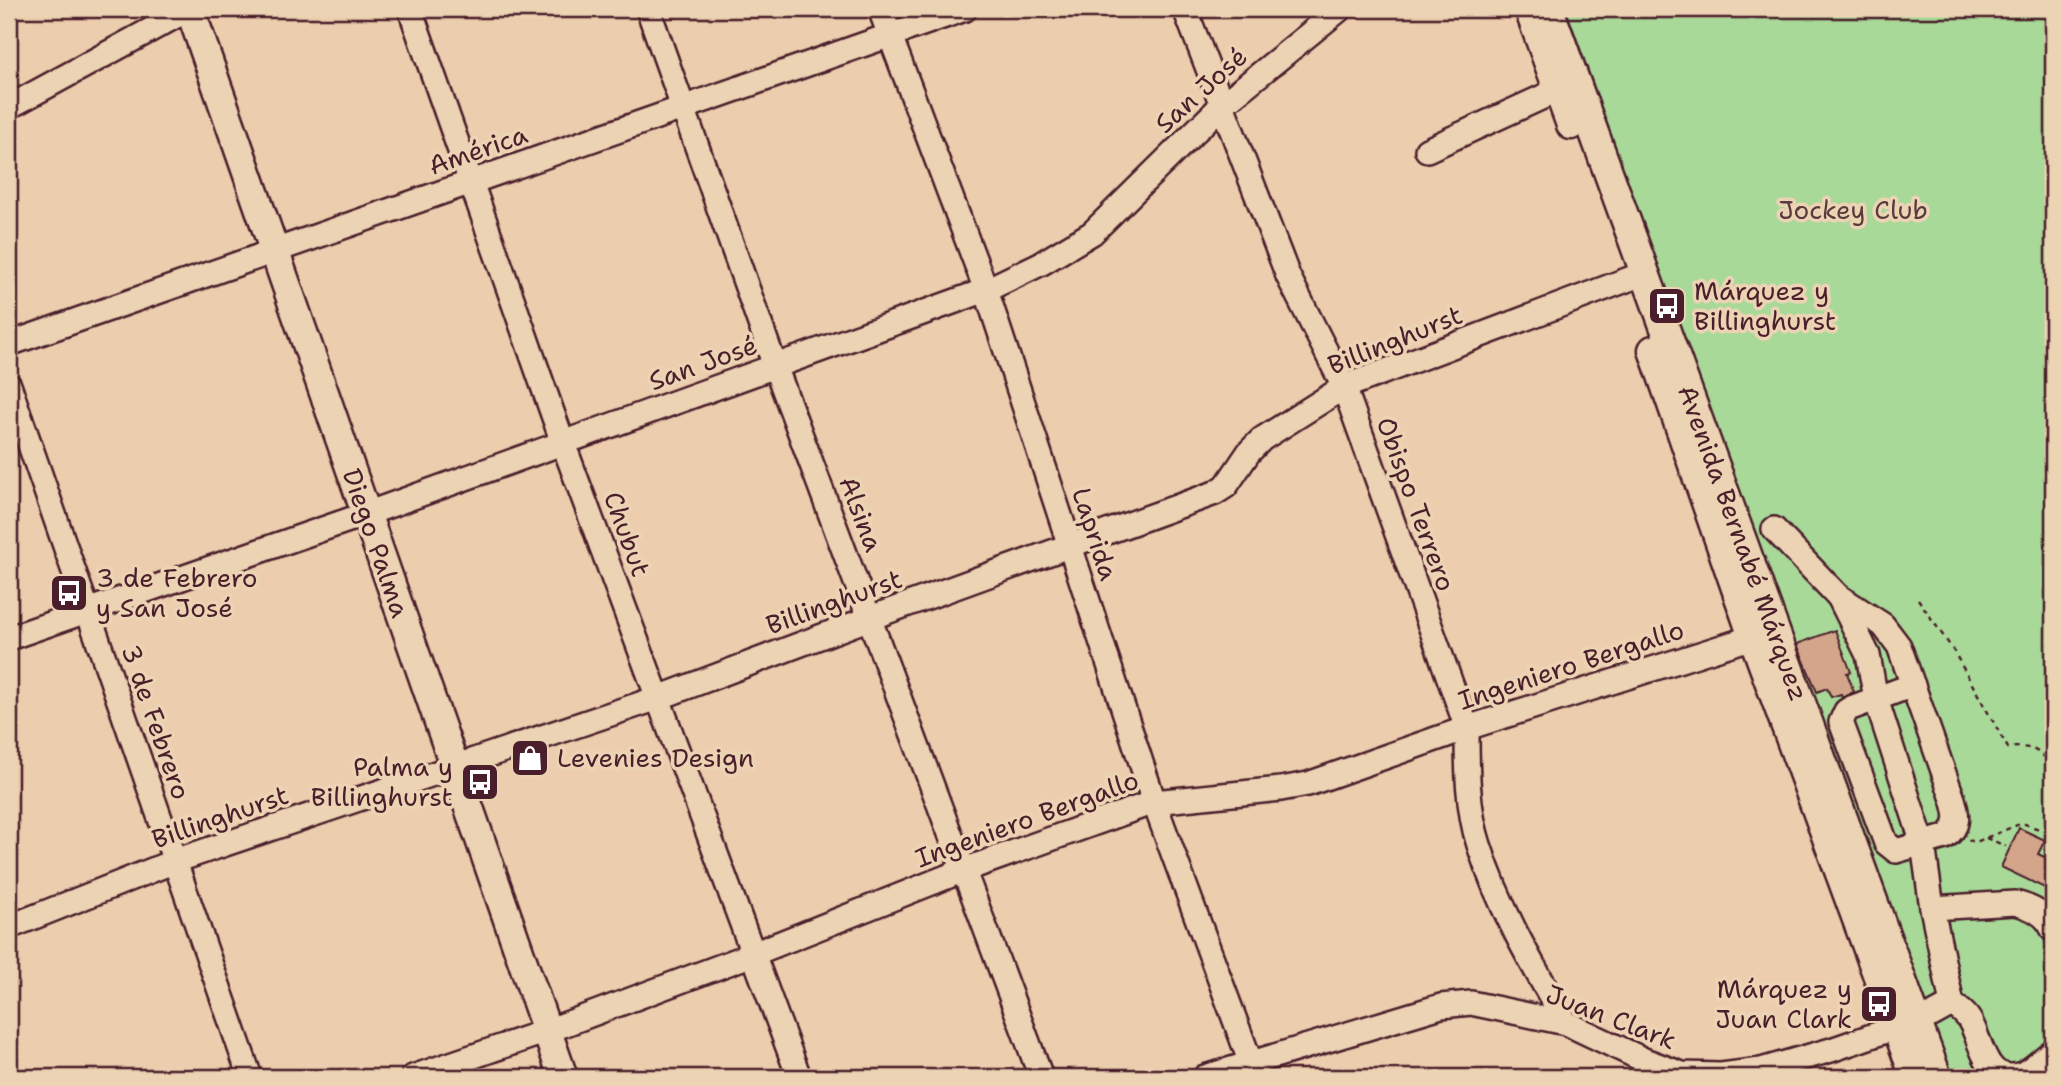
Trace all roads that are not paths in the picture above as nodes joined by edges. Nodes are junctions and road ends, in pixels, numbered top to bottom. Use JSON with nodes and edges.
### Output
{"nodes":[{"id":1,"x":190,"y":9,"type":"edge"},
{"id":2,"x":410,"y":9,"type":"edge"},
{"id":3,"x":648,"y":9,"type":"edge"},
{"id":4,"x":880,"y":9,"type":"edge"},
{"id":5,"x":965,"y":9,"type":"edge"},
{"id":6,"x":1185,"y":9,"type":"edge"},
{"id":7,"x":1340,"y":9,"type":"edge"},
{"id":8,"x":1529,"y":9,"type":"edge"},
{"id":9,"x":1549,"y":9,"type":"edge"},
{"id":10,"x":891,"y":34,"type":"junction"},
{"id":11,"x":1558,"y":90,"type":"junction"},
{"id":12,"x":1222,"y":105,"type":"junction"},
{"id":13,"x":9,"y":107,"type":"edge"},
{"id":14,"x":684,"y":108,"type":"junction"},
{"id":15,"x":1427,"y":150,"type":"dead end"},
{"id":16,"x":471,"y":182,"type":"junction"},
{"id":17,"x":274,"y":251,"type":"junction"},
{"id":18,"x":1636,"y":276,"type":"junction"},
{"id":19,"x":986,"y":290,"type":"junction"},
{"id":20,"x":9,"y":344,"type":"edge"},
{"id":21,"x":775,"y":366,"type":"junction"},
{"id":22,"x":9,"y":385,"type":"edge"},
{"id":23,"x":1344,"y":387,"type":"junction"},
{"id":24,"x":564,"y":443,"type":"junction"},
{"id":25,"x":366,"y":514,"type":"junction"},
{"id":26,"x":1774,"y":529,"type":"dead end"},
{"id":27,"x":1069,"y":545,"type":"junction"},
{"id":28,"x":1838,"y":596,"type":"junction"},
{"id":29,"x":88,"y":611,"type":"junction"},
{"id":30,"x":870,"y":618,"type":"junction"},
{"id":31,"x":1753,"y":637,"type":"junction"},
{"id":32,"x":9,"y":638,"type":"edge"},
{"id":33,"x":1913,"y":685,"type":"junction"},
{"id":34,"x":658,"y":698,"type":"junction"},
{"id":35,"x":1876,"y":699,"type":"junction"},
{"id":36,"x":1466,"y":728,"type":"junction"},
{"id":37,"x":454,"y":767,"type":"junction"},
{"id":38,"x":1154,"y":802,"type":"junction"},
{"id":39,"x":1923,"y":844,"type":"junction"},
{"id":40,"x":175,"y":861,"type":"junction"},
{"id":41,"x":964,"y":870,"type":"junction"},
{"id":42,"x":1931,"y":908,"type":"junction"},
{"id":43,"x":9,"y":926,"type":"edge"},
{"id":44,"x":2053,"y":930,"type":"edge"},
{"id":45,"x":753,"y":954,"type":"junction"},
{"id":46,"x":1952,"y":1004,"type":"junction"},
{"id":47,"x":1566,"y":1023,"type":"junction"},
{"id":48,"x":1907,"y":1024,"type":"junction"},
{"id":49,"x":547,"y":1031,"type":"junction"},
{"id":50,"x":2053,"y":1051,"type":"edge"},
{"id":51,"x":1254,"y":1070,"type":"edge"},
{"id":52,"x":1682,"y":1076,"type":"edge"},
{"id":53,"x":250,"y":1077,"type":"edge"},
{"id":54,"x":413,"y":1077,"type":"edge"},
{"id":55,"x":563,"y":1077,"type":"edge"},
{"id":56,"x":799,"y":1077,"type":"edge"},
{"id":57,"x":1041,"y":1077,"type":"edge"},
{"id":58,"x":1205,"y":1077,"type":"edge"},
{"id":59,"x":1915,"y":1077,"type":"edge"},
{"id":60,"x":1937,"y":1077,"type":"edge"}],
"edges":[{"from":1,"to":13,"type":"street"},
{"from":1,"to":17,"type":"main road","name":"Diego Palma"},
{"from":2,"to":16,"type":"street","name":"Chubut"},
{"from":3,"to":14,"type":"street","name":"Alsina"},
{"from":4,"to":10,"type":"street","name":"Laprida"},
{"from":5,"to":10,"type":"street","name":"América"},
{"from":6,"to":12,"type":"street","name":"Obispo Terrero"},
{"from":7,"to":12,"type":"street","name":"San José"},
{"from":8,"to":11,"type":"main road","name":"Avenida Bernabé Márquez"},
{"from":9,"to":18,"type":"main road","name":"Avenida Bernabé Márquez"},
{"from":10,"to":14,"type":"street","name":"América"},
{"from":10,"to":19,"type":"street","name":"Laprida"},
{"from":11,"to":15,"type":"street"},
{"from":11,"to":18,"type":"main road","name":"Avenida Bernabé Márquez"},
{"from":12,"to":19,"type":"street","name":"San José"},
{"from":12,"to":23,"type":"street","name":"Obispo Terrero"},
{"from":14,"to":16,"type":"street","name":"América"},
{"from":14,"to":21,"type":"street","name":"Alsina"},
{"from":16,"to":17,"type":"street","name":"América"},
{"from":16,"to":24,"type":"street","name":"Chubut"},
{"from":17,"to":20,"type":"street","name":"América"},
{"from":17,"to":25,"type":"main road","name":"Diego Palma"},
{"from":18,"to":23,"type":"street","name":"Billinghurst"},
{"from":18,"to":31,"type":"main road","name":"Avenida Bernabé Márquez"},
{"from":18,"to":48,"type":"main road","name":"Avenida Bernabé Márquez"},
{"from":19,"to":21,"type":"street","name":"San José"},
{"from":19,"to":27,"type":"street","name":"Laprida"},
{"from":21,"to":24,"type":"street","name":"San José"},
{"from":21,"to":30,"type":"street","name":"Alsina"},
{"from":22,"to":29,"type":"street","name":"3 de Febrero"},
{"from":23,"to":27,"type":"street","name":"Billinghurst"},
{"from":23,"to":36,"type":"street","name":"Obispo Terrero"},
{"from":24,"to":25,"type":"street","name":"San José"},
{"from":24,"to":34,"type":"street","name":"Chubut"},
{"from":25,"to":29,"type":"street","name":"San José"},
{"from":25,"to":37,"type":"main road","name":"Diego Palma"},
{"from":26,"to":28,"type":"street"},
{"from":27,"to":30,"type":"street","name":"Billinghurst"},
{"from":27,"to":38,"type":"street","name":"Laprida"},
{"from":28,"to":33,"type":"street"},
{"from":28,"to":35,"type":"street"},
{"from":29,"to":32,"type":"street","name":"San José"},
{"from":29,"to":40,"type":"street","name":"3 de Febrero"},
{"from":30,"to":34,"type":"street","name":"Billinghurst"},
{"from":30,"to":41,"type":"street","name":"Alsina"},
{"from":31,"to":36,"type":"street","name":"Ingeniero Bergallo"},
{"from":31,"to":48,"type":"main road","name":"Avenida Bernabé Márquez"},
{"from":33,"to":35,"type":"street"},
{"from":33,"to":39,"type":"street"},
{"from":34,"to":37,"type":"street","name":"Billinghurst"},
{"from":34,"to":45,"type":"street","name":"Chubut"},
{"from":35,"to":39,"type":"street"},
{"from":35,"to":39,"type":"street"},
{"from":36,"to":38,"type":"street","name":"Ingeniero Bergallo"},
{"from":36,"to":47,"type":"street","name":"Obispo Terrero"},
{"from":37,"to":40,"type":"street","name":"Billinghurst"},
{"from":37,"to":49,"type":"main road","name":"Diego Palma"},
{"from":38,"to":41,"type":"street","name":"Ingeniero Bergallo"},
{"from":38,"to":51,"type":"street","name":"Laprida"},
{"from":39,"to":42,"type":"street"},
{"from":40,"to":43,"type":"street","name":"Billinghurst"},
{"from":40,"to":53,"type":"street","name":"3 de Febrero"},
{"from":41,"to":45,"type":"street","name":"Ingeniero Bergallo"},
{"from":41,"to":57,"type":"street","name":"Alsina"},
{"from":42,"to":44,"type":"street"},
{"from":42,"to":46,"type":"street"},
{"from":45,"to":49,"type":"street","name":"Ingeniero Bergallo"},
{"from":45,"to":56,"type":"street","name":"Chubut"},
{"from":46,"to":48,"type":"street","name":"Juan Clark"},
{"from":46,"to":50,"type":"street"},
{"from":47,"to":51,"type":"street","name":"Juan Clark"},
{"from":47,"to":52,"type":"street","name":"Juan Clark"},
{"from":48,"to":52,"type":"street","name":"Juan Clark"},
{"from":48,"to":59,"type":"main road","name":"Avenida Bernabé Márquez"},
{"from":48,"to":60,"type":"main road","name":"Avenida Bernabé Márquez"},
{"from":49,"to":54,"type":"street","name":"Ingeniero Bergallo"},
{"from":49,"to":55,"type":"main road","name":"Diego Palma"},
{"from":51,"to":58,"type":"street","name":"Juan Clark"}]}
